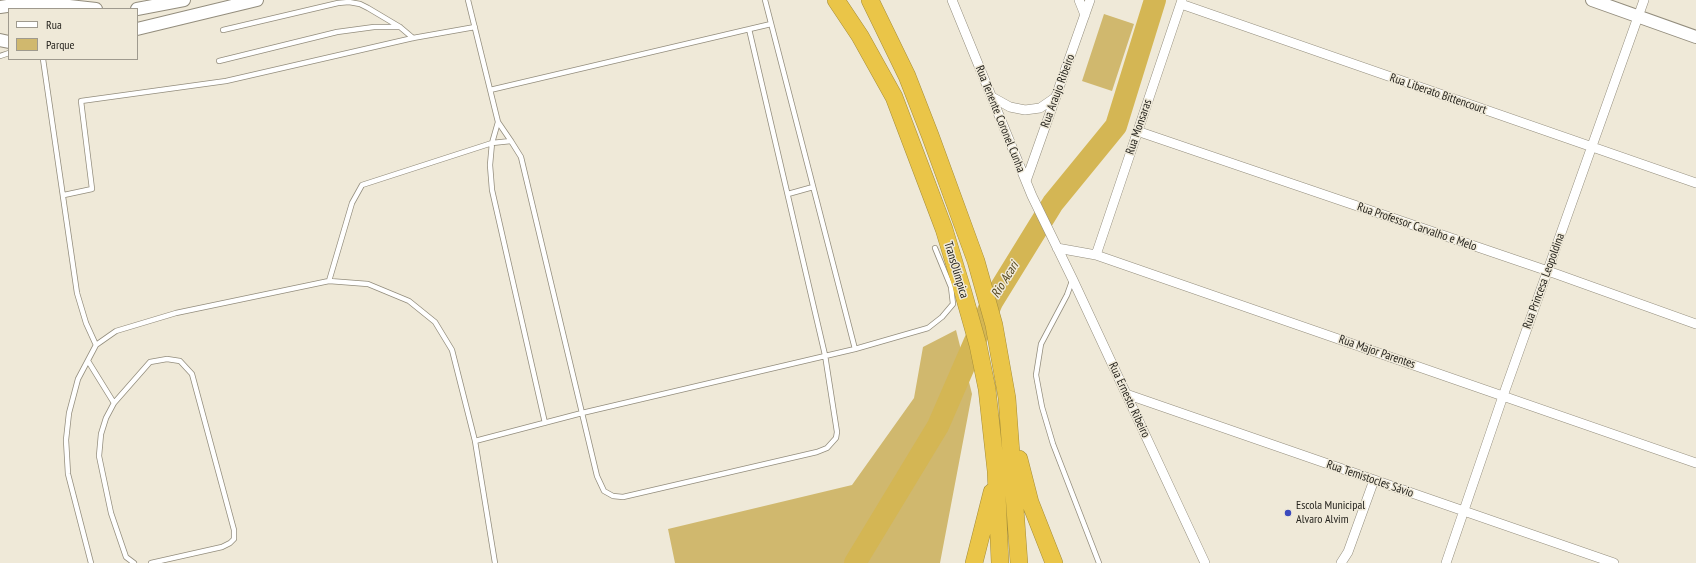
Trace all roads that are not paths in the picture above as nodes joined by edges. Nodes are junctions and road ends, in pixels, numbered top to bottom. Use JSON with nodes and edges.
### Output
{"nodes":[{"id":1,"x":257,"y":0,"type":"edge"},
{"id":2,"x":468,"y":0,"type":"edge"},
{"id":3,"x":765,"y":0,"type":"edge"},
{"id":4,"x":836,"y":0,"type":"edge"},
{"id":5,"x":870,"y":0,"type":"edge"},
{"id":6,"x":952,"y":0,"type":"edge"},
{"id":7,"x":1079,"y":0,"type":"edge"},
{"id":8,"x":1090,"y":0,"type":"edge"},
{"id":9,"x":1592,"y":0,"type":"edge"},
{"id":10,"x":1644,"y":0,"type":"edge"},
{"id":11,"x":181,"y":1,"type":"edge"},
{"id":12,"x":1181,"y":2,"type":"edge"},
{"id":13,"x":37,"y":4,"type":"edge"},
{"id":14,"x":0,"y":8,"type":"edge"},
{"id":15,"x":84,"y":8,"type":"edge"},
{"id":16,"x":138,"y":9,"type":"edge"},
{"id":17,"x":1085,"y":15,"type":"junction"},
{"id":18,"x":1638,"y":16,"type":"junction"},
{"id":19,"x":771,"y":24,"type":"junction"},
{"id":20,"x":400,"y":27,"type":"junction"},
{"id":21,"x":475,"y":27,"type":"junction"},
{"id":22,"x":138,"y":29,"type":"edge"},
{"id":23,"x":749,"y":29,"type":"junction"},
{"id":24,"x":223,"y":30,"type":"dead end"},
{"id":25,"x":1696,"y":37,"type":"edge"},
{"id":26,"x":413,"y":38,"type":"junction"},
{"id":27,"x":44,"y":60,"type":"edge"},
{"id":28,"x":220,"y":61,"type":"dead end"},
{"id":29,"x":490,"y":90,"type":"junction"},
{"id":30,"x":992,"y":97,"type":"junction"},
{"id":31,"x":1056,"y":97,"type":"junction"},
{"id":32,"x":498,"y":122,"type":"junction"},
{"id":33,"x":1137,"y":131,"type":"junction"},
{"id":34,"x":512,"y":141,"type":"junction"},
{"id":35,"x":492,"y":143,"type":"junction"},
{"id":36,"x":1592,"y":148,"type":"junction"},
{"id":37,"x":1026,"y":181,"type":"junction"},
{"id":38,"x":1696,"y":183,"type":"edge"},
{"id":39,"x":813,"y":187,"type":"junction"},
{"id":40,"x":788,"y":194,"type":"junction"},
{"id":41,"x":64,"y":195,"type":"junction"},
{"id":42,"x":1052,"y":237,"type":"joint"},
{"id":43,"x":935,"y":248,"type":"dead end"},
{"id":44,"x":1057,"y":248,"type":"junction"},
{"id":45,"x":1096,"y":255,"type":"junction"},
{"id":46,"x":1548,"y":272,"type":"junction"},
{"id":47,"x":1073,"y":280,"type":"junction"},
{"id":48,"x":329,"y":281,"type":"junction"},
{"id":49,"x":1696,"y":324,"type":"edge"},
{"id":50,"x":96,"y":345,"type":"junction"},
{"id":51,"x":855,"y":349,"type":"junction"},
{"id":52,"x":825,"y":355,"type":"junction"},
{"id":53,"x":88,"y":361,"type":"junction"},
{"id":54,"x":1126,"y":394,"type":"junction"},
{"id":55,"x":1007,"y":395,"type":"junction"},
{"id":56,"x":1503,"y":396,"type":"junction"},
{"id":57,"x":114,"y":403,"type":"junction"},
{"id":58,"x":582,"y":414,"type":"junction"},
{"id":59,"x":545,"y":423,"type":"junction"},
{"id":60,"x":475,"y":441,"type":"junction"},
{"id":61,"x":1696,"y":463,"type":"edge"},
{"id":62,"x":996,"y":471,"type":"junction"},
{"id":63,"x":1374,"y":480,"type":"junction"},
{"id":64,"x":1465,"y":510,"type":"junction"},
{"id":65,"x":91,"y":563,"type":"edge"},
{"id":66,"x":134,"y":563,"type":"edge"},
{"id":67,"x":151,"y":563,"type":"edge"},
{"id":68,"x":495,"y":563,"type":"edge"},
{"id":69,"x":974,"y":563,"type":"edge"},
{"id":70,"x":1000,"y":563,"type":"edge"},
{"id":71,"x":1019,"y":563,"type":"edge"},
{"id":72,"x":1054,"y":563,"type":"edge"},
{"id":73,"x":1099,"y":563,"type":"edge"},
{"id":74,"x":1205,"y":563,"type":"edge"},
{"id":75,"x":1341,"y":563,"type":"edge"},
{"id":76,"x":1446,"y":563,"type":"edge"},
{"id":77,"x":1614,"y":563,"type":"edge"}],
"edges":[{"from":1,"to":22,"type":"street"},
{"from":2,"to":21,"type":"lane"},
{"from":3,"to":19,"type":"lane"},
{"from":4,"to":62,"type":"highway","name":"TransOlímpica"},
{"from":5,"to":55,"type":"highway","name":"TransOlímpica"},
{"from":6,"to":30,"type":"street","name":"Rua Tenente Coronel Cunha"},
{"from":7,"to":17,"type":"street"},
{"from":8,"to":17,"type":"street","name":"Rua Araujo Ribeiro"},
{"from":9,"to":18,"type":"street"},
{"from":10,"to":18,"type":"street","name":"Rua Princesa Leopoldina"},
{"from":11,"to":16,"type":"street"},
{"from":12,"to":33,"type":"street","name":"Rua Monsaras"},
{"from":12,"to":36,"type":"street","name":"Rua Liberato Bittencourt"},
{"from":13,"to":14,"type":"street"},
{"from":13,"to":15,"type":"street"},
{"from":17,"to":31,"type":"street","name":"Rua Araujo Ribeiro"},
{"from":18,"to":25,"type":"street"},
{"from":18,"to":36,"type":"street","name":"Rua Princesa Leopoldina"},
{"from":19,"to":23,"type":"lane"},
{"from":19,"to":39,"type":"lane"},
{"from":20,"to":24,"type":"lane"},
{"from":20,"to":26,"type":"lane"},
{"from":20,"to":28,"type":"lane"},
{"from":21,"to":26,"type":"lane"},
{"from":21,"to":29,"type":"lane"},
{"from":23,"to":29,"type":"lane"},
{"from":23,"to":40,"type":"lane"},
{"from":26,"to":41,"type":"lane"},
{"from":27,"to":41,"type":"lane"},
{"from":29,"to":32,"type":"lane"},
{"from":30,"to":31,"type":"street"},
{"from":30,"to":37,"type":"street","name":"Rua Tenente Coronel Cunha"},
{"from":31,"to":37,"type":"street","name":"Rua Araujo Ribeiro"},
{"from":32,"to":34,"type":"lane"},
{"from":32,"to":35,"type":"lane"},
{"from":33,"to":45,"type":"street","name":"Rua Monsaras"},
{"from":33,"to":46,"type":"street","name":"Rua Professor Carvalho e Melo"},
{"from":34,"to":35,"type":"lane"},
{"from":34,"to":58,"type":"lane"},
{"from":35,"to":48,"type":"lane"},
{"from":35,"to":59,"type":"lane"},
{"from":36,"to":38,"type":"street","name":"Rua Liberato Bittencourt"},
{"from":36,"to":46,"type":"street","name":"Rua Princesa Leopoldina"},
{"from":37,"to":42,"type":"street","name":"Rua Tenente Coronel Cunha"},
{"from":39,"to":40,"type":"lane"},
{"from":39,"to":51,"type":"lane"},
{"from":40,"to":52,"type":"lane"},
{"from":41,"to":50,"type":"lane"},
{"from":42,"to":44,"type":"street","name":"Rua Ernesto Ribeiro"},
{"from":43,"to":51,"type":"lane"},
{"from":44,"to":45,"type":"street","name":"Rua Major Parentes"},
{"from":44,"to":47,"type":"street","name":"Rua Ernesto Ribeiro"},
{"from":45,"to":56,"type":"street","name":"Rua Major Parentes"},
{"from":46,"to":49,"type":"street","name":"Rua Professor Carvalho e Melo"},
{"from":46,"to":56,"type":"street","name":"Rua Princesa Leopoldina"},
{"from":47,"to":54,"type":"street","name":"Rua Ernesto Ribeiro"},
{"from":47,"to":73,"type":"lane"},
{"from":48,"to":50,"type":"lane"},
{"from":48,"to":60,"type":"lane"},
{"from":50,"to":53,"type":"lane"},
{"from":51,"to":52,"type":"lane"},
{"from":52,"to":58,"type":"lane"},
{"from":52,"to":58,"type":"lane"},
{"from":53,"to":57,"type":"lane"},
{"from":53,"to":65,"type":"lane"},
{"from":54,"to":63,"type":"street","name":"Rua Temistocles Sávio"},
{"from":54,"to":74,"type":"street","name":"Rua Ernesto Ribeiro"},
{"from":55,"to":71,"type":"highway","name":"TransOlímpica"},
{"from":55,"to":72,"type":"highway"},
{"from":56,"to":61,"type":"street","name":"Rua Major Parentes"},
{"from":56,"to":64,"type":"street","name":"Rua Princesa Leopoldina"},
{"from":57,"to":66,"type":"lane"},
{"from":57,"to":67,"type":"lane"},
{"from":58,"to":59,"type":"lane"},
{"from":59,"to":60,"type":"lane"},
{"from":60,"to":68,"type":"lane"},
{"from":62,"to":69,"type":"highway"},
{"from":62,"to":70,"type":"highway","name":"TransOlímpica"},
{"from":63,"to":64,"type":"street","name":"Rua Temistocles Sávio"},
{"from":63,"to":75,"type":"street"},
{"from":64,"to":76,"type":"street","name":"Rua Princesa Leopoldina"},
{"from":64,"to":77,"type":"street","name":"Rua Temistocles Sávio"}]}
